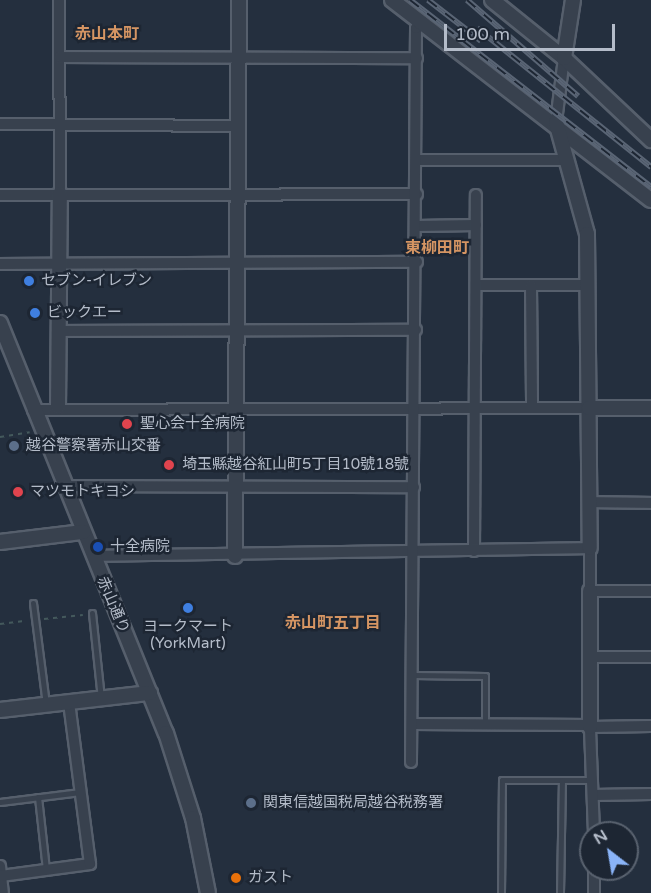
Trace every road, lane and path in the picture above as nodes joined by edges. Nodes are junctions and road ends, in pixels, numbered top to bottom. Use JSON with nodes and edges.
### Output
{"nodes":[{"id":1,"x":59,"y":0,"type":"edge"},
{"id":2,"x":239,"y":0,"type":"edge"},
{"id":3,"x":392,"y":0,"type":"edge"},
{"id":4,"x":492,"y":0,"type":"edge"},
{"id":5,"x":573,"y":0,"type":"edge"},
{"id":6,"x":423,"y":22,"type":"junction"},
{"id":7,"x":238,"y":55,"type":"junction"},
{"id":8,"x":60,"y":57,"type":"junction"},
{"id":9,"x":417,"y":58,"type":"junction"},
{"id":10,"x":564,"y":58,"type":"junction"},
{"id":11,"x":556,"y":122,"type":"junction"},
{"id":12,"x":0,"y":124,"type":"edge"},
{"id":13,"x":60,"y":126,"type":"junction"},
{"id":14,"x":239,"y":126,"type":"junction"},
{"id":15,"x":651,"y":140,"type":"edge"},
{"id":16,"x":417,"y":160,"type":"junction"},
{"id":17,"x":566,"y":160,"type":"junction"},
{"id":18,"x":60,"y":194,"type":"junction"},
{"id":19,"x":238,"y":194,"type":"junction"},
{"id":20,"x":417,"y":194,"type":"junction"},
{"id":21,"x":0,"y":195,"type":"edge"},
{"id":22,"x":476,"y":195,"type":"dead end"},
{"id":23,"x":651,"y":200,"type":"edge"},
{"id":24,"x":476,"y":225,"type":"junction"},
{"id":25,"x":417,"y":226,"type":"junction"},
{"id":26,"x":237,"y":262,"type":"junction"},
{"id":27,"x":417,"y":262,"type":"junction"},
{"id":28,"x":0,"y":264,"type":"edge"},
{"id":29,"x":60,"y":264,"type":"junction"},
{"id":30,"x":476,"y":285,"type":"junction"},
{"id":31,"x":531,"y":285,"type":"junction"},
{"id":32,"x":589,"y":285,"type":"junction"},
{"id":33,"x":416,"y":330,"type":"junction"},
{"id":34,"x":2,"y":331,"type":"edge"},
{"id":35,"x":58,"y":331,"type":"junction"},
{"id":36,"x":236,"y":331,"type":"junction"},
{"id":37,"x":475,"y":406,"type":"junction"},
{"id":38,"x":58,"y":407,"type":"junction"},
{"id":39,"x":237,"y":407,"type":"junction"},
{"id":40,"x":415,"y":407,"type":"junction"},
{"id":41,"x":532,"y":407,"type":"junction"},
{"id":42,"x":589,"y":408,"type":"junction"},
{"id":43,"x":651,"y":408,"type":"edge"},
{"id":44,"x":33,"y":410,"type":"junction"},
{"id":45,"x":31,"y":432,"type":"dead end"},
{"id":46,"x":0,"y":436,"type":"edge"},
{"id":47,"x":236,"y":485,"type":"junction"},
{"id":48,"x":64,"y":486,"type":"junction"},
{"id":49,"x":414,"y":487,"type":"junction"},
{"id":50,"x":590,"y":502,"type":"junction"},
{"id":51,"x":651,"y":502,"type":"edge"},
{"id":52,"x":83,"y":532,"type":"junction"},
{"id":53,"x":0,"y":542,"type":"edge"},
{"id":54,"x":590,"y":548,"type":"junction"},
{"id":55,"x":474,"y":551,"type":"junction"},
{"id":56,"x":415,"y":553,"type":"junction"},
{"id":57,"x":93,"y":556,"type":"junction"},
{"id":58,"x":235,"y":556,"type":"junction"},
{"id":59,"x":590,"y":591,"type":"junction"},
{"id":60,"x":651,"y":591,"type":"edge"},
{"id":61,"x":33,"y":603,"type":"dead end"},
{"id":62,"x":92,"y":614,"type":"joint"},
{"id":63,"x":35,"y":620,"type":"junction"},
{"id":64,"x":0,"y":624,"type":"edge"},
{"id":65,"x":589,"y":657,"type":"junction"},
{"id":66,"x":651,"y":657,"type":"edge"},
{"id":67,"x":414,"y":675,"type":"junction"},
{"id":68,"x":150,"y":693,"type":"junction"},
{"id":69,"x":101,"y":699,"type":"junction"},
{"id":70,"x":69,"y":704,"type":"junction"},
{"id":71,"x":46,"y":705,"type":"junction"},
{"id":72,"x":0,"y":710,"type":"edge"},
{"id":73,"x":412,"y":724,"type":"junction"},
{"id":74,"x":485,"y":724,"type":"junction"},
{"id":75,"x":590,"y":726,"type":"junction"},
{"id":76,"x":651,"y":726,"type":"edge"},
{"id":77,"x":411,"y":762,"type":"dead end"},
{"id":78,"x":562,"y":780,"type":"junction"},
{"id":79,"x":593,"y":780,"type":"junction"},
{"id":80,"x":80,"y":792,"type":"junction"},
{"id":81,"x":651,"y":794,"type":"edge"},
{"id":82,"x":594,"y":795,"type":"junction"},
{"id":83,"x":38,"y":797,"type":"junction"},
{"id":84,"x":0,"y":802,"type":"edge"},
{"id":85,"x":594,"y":821,"type":"edge"},
{"id":86,"x":46,"y":869,"type":"junction"},
{"id":87,"x":1,"y":871,"type":"edge"},
{"id":88,"x":3,"y":893,"type":"edge"},
{"id":89,"x":208,"y":893,"type":"edge"},
{"id":90,"x":501,"y":893,"type":"edge"},
{"id":91,"x":560,"y":893,"type":"edge"}],
"edges":[{"from":1,"to":8,"type":"street"},
{"from":2,"to":7,"type":"street"},
{"from":3,"to":6,"type":"street"},
{"from":4,"to":10,"type":"street"},
{"from":5,"to":10,"type":"street"},
{"from":6,"to":9,"type":"street"},
{"from":6,"to":11,"type":"street"},
{"from":7,"to":8,"type":"street"},
{"from":7,"to":9,"type":"street"},
{"from":7,"to":14,"type":"street"},
{"from":8,"to":13,"type":"street"},
{"from":9,"to":16,"type":"street"},
{"from":10,"to":11,"type":"street"},
{"from":10,"to":15,"type":"street"},
{"from":11,"to":17,"type":"street"},
{"from":11,"to":23,"type":"street"},
{"from":12,"to":13,"type":"street"},
{"from":13,"to":14,"type":"street"},
{"from":13,"to":18,"type":"street"},
{"from":14,"to":19,"type":"street"},
{"from":16,"to":17,"type":"street"},
{"from":16,"to":20,"type":"street"},
{"from":17,"to":32,"type":"street"},
{"from":18,"to":19,"type":"street"},
{"from":18,"to":21,"type":"street"},
{"from":18,"to":29,"type":"street"},
{"from":19,"to":20,"type":"street"},
{"from":19,"to":26,"type":"street"},
{"from":20,"to":25,"type":"street"},
{"from":22,"to":24,"type":"street"},
{"from":24,"to":25,"type":"street"},
{"from":24,"to":30,"type":"street"},
{"from":25,"to":27,"type":"street"},
{"from":26,"to":27,"type":"street"},
{"from":26,"to":29,"type":"street"},
{"from":26,"to":36,"type":"street"},
{"from":27,"to":33,"type":"street"},
{"from":28,"to":29,"type":"street"},
{"from":29,"to":35,"type":"street"},
{"from":30,"to":31,"type":"street"},
{"from":30,"to":37,"type":"street"},
{"from":31,"to":32,"type":"street"},
{"from":31,"to":41,"type":"street"},
{"from":32,"to":42,"type":"street"},
{"from":33,"to":36,"type":"street"},
{"from":33,"to":40,"type":"street"},
{"from":34,"to":44,"type":"street","name":"赤山通り"},
{"from":35,"to":36,"type":"street"},
{"from":35,"to":38,"type":"street"},
{"from":36,"to":39,"type":"street"},
{"from":37,"to":40,"type":"street"},
{"from":37,"to":41,"type":"street"},
{"from":37,"to":55,"type":"street"},
{"from":38,"to":39,"type":"street"},
{"from":38,"to":44,"type":"street"},
{"from":39,"to":40,"type":"street"},
{"from":39,"to":47,"type":"street"},
{"from":40,"to":49,"type":"street"},
{"from":41,"to":42,"type":"street"},
{"from":42,"to":43,"type":"street"},
{"from":42,"to":50,"type":"street"},
{"from":44,"to":48,"type":"street","name":"赤山通り"},
{"from":45,"to":46,"type":"path"},
{"from":47,"to":48,"type":"street"},
{"from":47,"to":49,"type":"street"},
{"from":47,"to":58,"type":"street"},
{"from":48,"to":52,"type":"street","name":"赤山通り"},
{"from":49,"to":56,"type":"street"},
{"from":50,"to":51,"type":"street"},
{"from":50,"to":54,"type":"street"},
{"from":52,"to":53,"type":"street"},
{"from":52,"to":57,"type":"street","name":"赤山通り"},
{"from":54,"to":55,"type":"street"},
{"from":54,"to":59,"type":"street"},
{"from":55,"to":56,"type":"street"},
{"from":56,"to":58,"type":"street"},
{"from":56,"to":67,"type":"street"},
{"from":57,"to":58,"type":"street"},
{"from":57,"to":68,"type":"street","name":"赤山通り"},
{"from":59,"to":60,"type":"street"},
{"from":59,"to":65,"type":"street"},
{"from":61,"to":63,"type":"lane"},
{"from":62,"to":63,"type":"path"},
{"from":62,"to":69,"type":"lane"},
{"from":63,"to":64,"type":"path"},
{"from":63,"to":71,"type":"lane"},
{"from":65,"to":66,"type":"street"},
{"from":65,"to":75,"type":"street"},
{"from":67,"to":73,"type":"street"},
{"from":67,"to":74,"type":"lane"},
{"from":68,"to":69,"type":"street"},
{"from":68,"to":89,"type":"street","name":"赤山通り"},
{"from":69,"to":70,"type":"street"},
{"from":70,"to":71,"type":"street"},
{"from":70,"to":80,"type":"street"},
{"from":71,"to":72,"type":"street"},
{"from":73,"to":74,"type":"street"},
{"from":73,"to":77,"type":"street"},
{"from":74,"to":75,"type":"street"},
{"from":75,"to":76,"type":"street"},
{"from":75,"to":79,"type":"street"},
{"from":78,"to":79,"type":"lane"},
{"from":78,"to":90,"type":"lane"},
{"from":78,"to":91,"type":"lane"},
{"from":79,"to":82,"type":"street"},
{"from":80,"to":83,"type":"lane"},
{"from":80,"to":86,"type":"street"},
{"from":81,"to":82,"type":"street"},
{"from":82,"to":85,"type":"street"},
{"from":83,"to":84,"type":"lane"},
{"from":83,"to":86,"type":"lane"},
{"from":86,"to":87,"type":"street"},
{"from":87,"to":88,"type":"street"}]}
